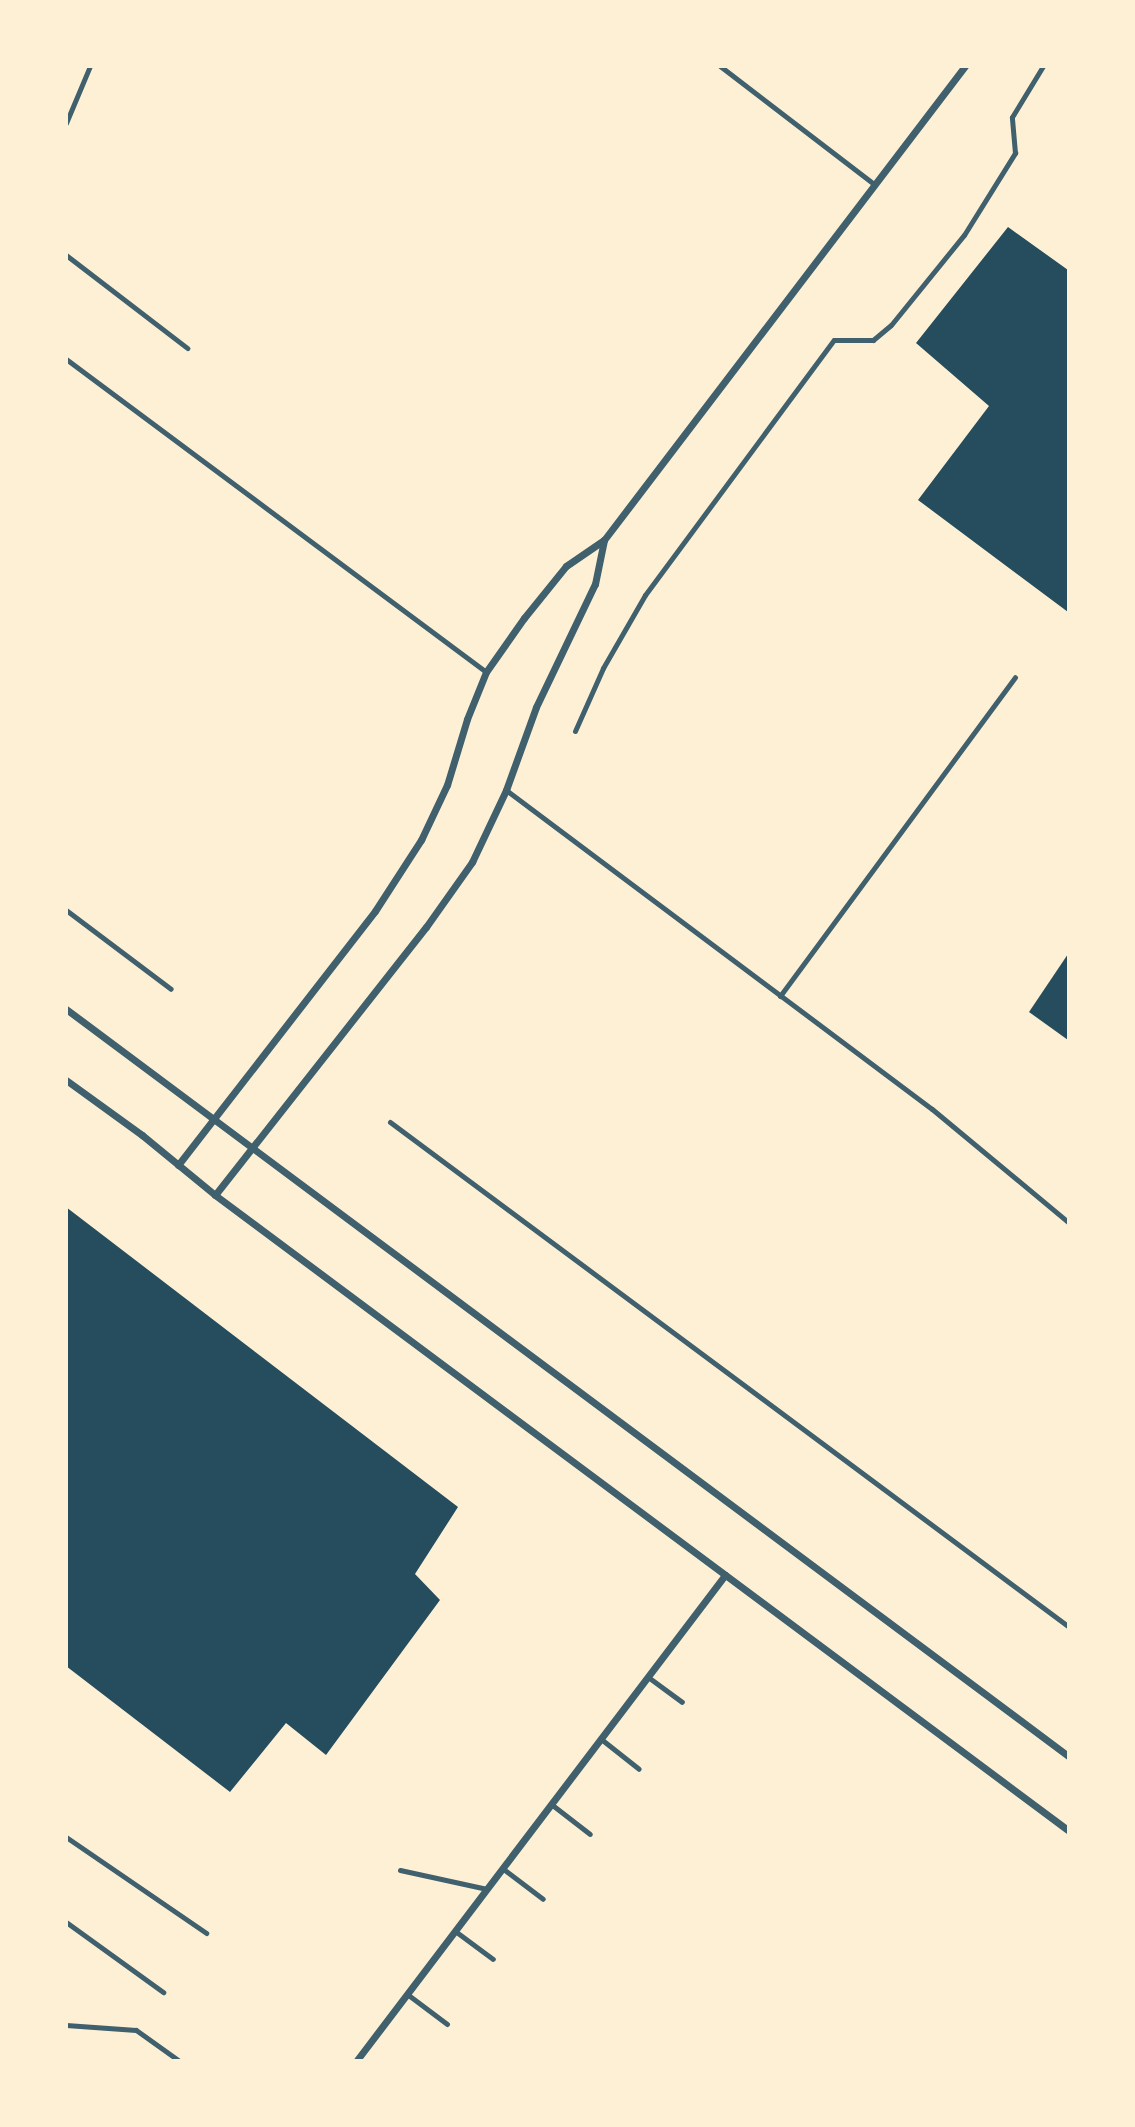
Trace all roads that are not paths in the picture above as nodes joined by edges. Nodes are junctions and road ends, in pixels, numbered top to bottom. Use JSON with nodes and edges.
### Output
{"nodes":[{"id":1,"x":90,"y":66,"type":"edge"},
{"id":2,"x":720,"y":66,"type":"edge"},
{"id":3,"x":965,"y":66,"type":"edge"},
{"id":4,"x":1043,"y":66,"type":"edge"},
{"id":5,"x":66,"y":123,"type":"edge"},
{"id":6,"x":874,"y":184,"type":"junction"},
{"id":7,"x":66,"y":255,"type":"edge"},
{"id":8,"x":187,"y":348,"type":"dead end"},
{"id":9,"x":66,"y":359,"type":"edge"},
{"id":10,"x":604,"y":540,"type":"junction"},
{"id":11,"x":486,"y":672,"type":"junction"},
{"id":12,"x":1015,"y":677,"type":"dead end"},
{"id":13,"x":575,"y":731,"type":"dead end"},
{"id":14,"x":506,"y":790,"type":"junction"},
{"id":15,"x":66,"y":910,"type":"edge"},
{"id":16,"x":171,"y":989,"type":"dead end"},
{"id":17,"x":779,"y":996,"type":"junction"},
{"id":18,"x":66,"y":1009,"type":"edge"},
{"id":19,"x":66,"y":1080,"type":"edge"},
{"id":20,"x":214,"y":1118,"type":"junction"},
{"id":21,"x":390,"y":1122,"type":"dead end"},
{"id":22,"x":253,"y":1149,"type":"junction"},
{"id":23,"x":178,"y":1165,"type":"junction"},
{"id":24,"x":215,"y":1195,"type":"junction"},
{"id":25,"x":1069,"y":1222,"type":"edge"},
{"id":26,"x":724,"y":1575,"type":"junction"},
{"id":27,"x":1069,"y":1626,"type":"edge"},
{"id":28,"x":648,"y":1677,"type":"junction"},
{"id":29,"x":682,"y":1702,"type":"dead end"},
{"id":30,"x":601,"y":1739,"type":"junction"},
{"id":31,"x":1069,"y":1756,"type":"edge"},
{"id":32,"x":639,"y":1769,"type":"dead end"},
{"id":33,"x":551,"y":1804,"type":"junction"},
{"id":34,"x":1069,"y":1830,"type":"edge"},
{"id":35,"x":590,"y":1834,"type":"dead end"},
{"id":36,"x":66,"y":1837,"type":"edge"},
{"id":37,"x":502,"y":1868,"type":"junction"},
{"id":38,"x":400,"y":1870,"type":"dead end"},
{"id":39,"x":487,"y":1889,"type":"junction"},
{"id":40,"x":543,"y":1899,"type":"dead end"},
{"id":41,"x":66,"y":1922,"type":"edge"},
{"id":42,"x":455,"y":1931,"type":"junction"},
{"id":43,"x":206,"y":1933,"type":"dead end"},
{"id":44,"x":493,"y":1959,"type":"dead end"},
{"id":45,"x":163,"y":1992,"type":"dead end"},
{"id":46,"x":407,"y":1994,"type":"junction"},
{"id":47,"x":447,"y":2024,"type":"dead end"},
{"id":48,"x":66,"y":2025,"type":"edge"},
{"id":49,"x":178,"y":2060,"type":"edge"},
{"id":50,"x":359,"y":2060,"type":"edge"}],
"edges":[{"from":1,"to":5,"type":"lane"},
{"from":2,"to":6,"type":"lane"},
{"from":3,"to":6,"type":"street"},
{"from":4,"to":13,"type":"lane"},
{"from":6,"to":10,"type":"street"},
{"from":7,"to":8,"type":"lane"},
{"from":9,"to":11,"type":"lane"},
{"from":10,"to":11,"type":"street"},
{"from":10,"to":14,"type":"street"},
{"from":11,"to":20,"type":"street"},
{"from":12,"to":17,"type":"lane"},
{"from":14,"to":17,"type":"lane"},
{"from":14,"to":22,"type":"street"},
{"from":15,"to":16,"type":"lane"},
{"from":17,"to":25,"type":"lane"},
{"from":18,"to":20,"type":"street"},
{"from":19,"to":23,"type":"street"},
{"from":20,"to":22,"type":"street"},
{"from":20,"to":23,"type":"street"},
{"from":21,"to":27,"type":"lane"},
{"from":22,"to":24,"type":"street"},
{"from":22,"to":31,"type":"street"},
{"from":23,"to":24,"type":"street"},
{"from":24,"to":26,"type":"street"},
{"from":26,"to":28,"type":"street"},
{"from":26,"to":34,"type":"street"},
{"from":28,"to":29,"type":"lane"},
{"from":28,"to":30,"type":"street"},
{"from":30,"to":32,"type":"lane"},
{"from":30,"to":33,"type":"street"},
{"from":33,"to":35,"type":"lane"},
{"from":33,"to":37,"type":"street"},
{"from":36,"to":43,"type":"lane"},
{"from":37,"to":39,"type":"street"},
{"from":37,"to":40,"type":"lane"},
{"from":38,"to":39,"type":"lane"},
{"from":39,"to":42,"type":"street"},
{"from":41,"to":45,"type":"lane"},
{"from":42,"to":44,"type":"lane"},
{"from":42,"to":46,"type":"street"},
{"from":46,"to":47,"type":"lane"},
{"from":46,"to":50,"type":"street"},
{"from":48,"to":49,"type":"lane"}]}
